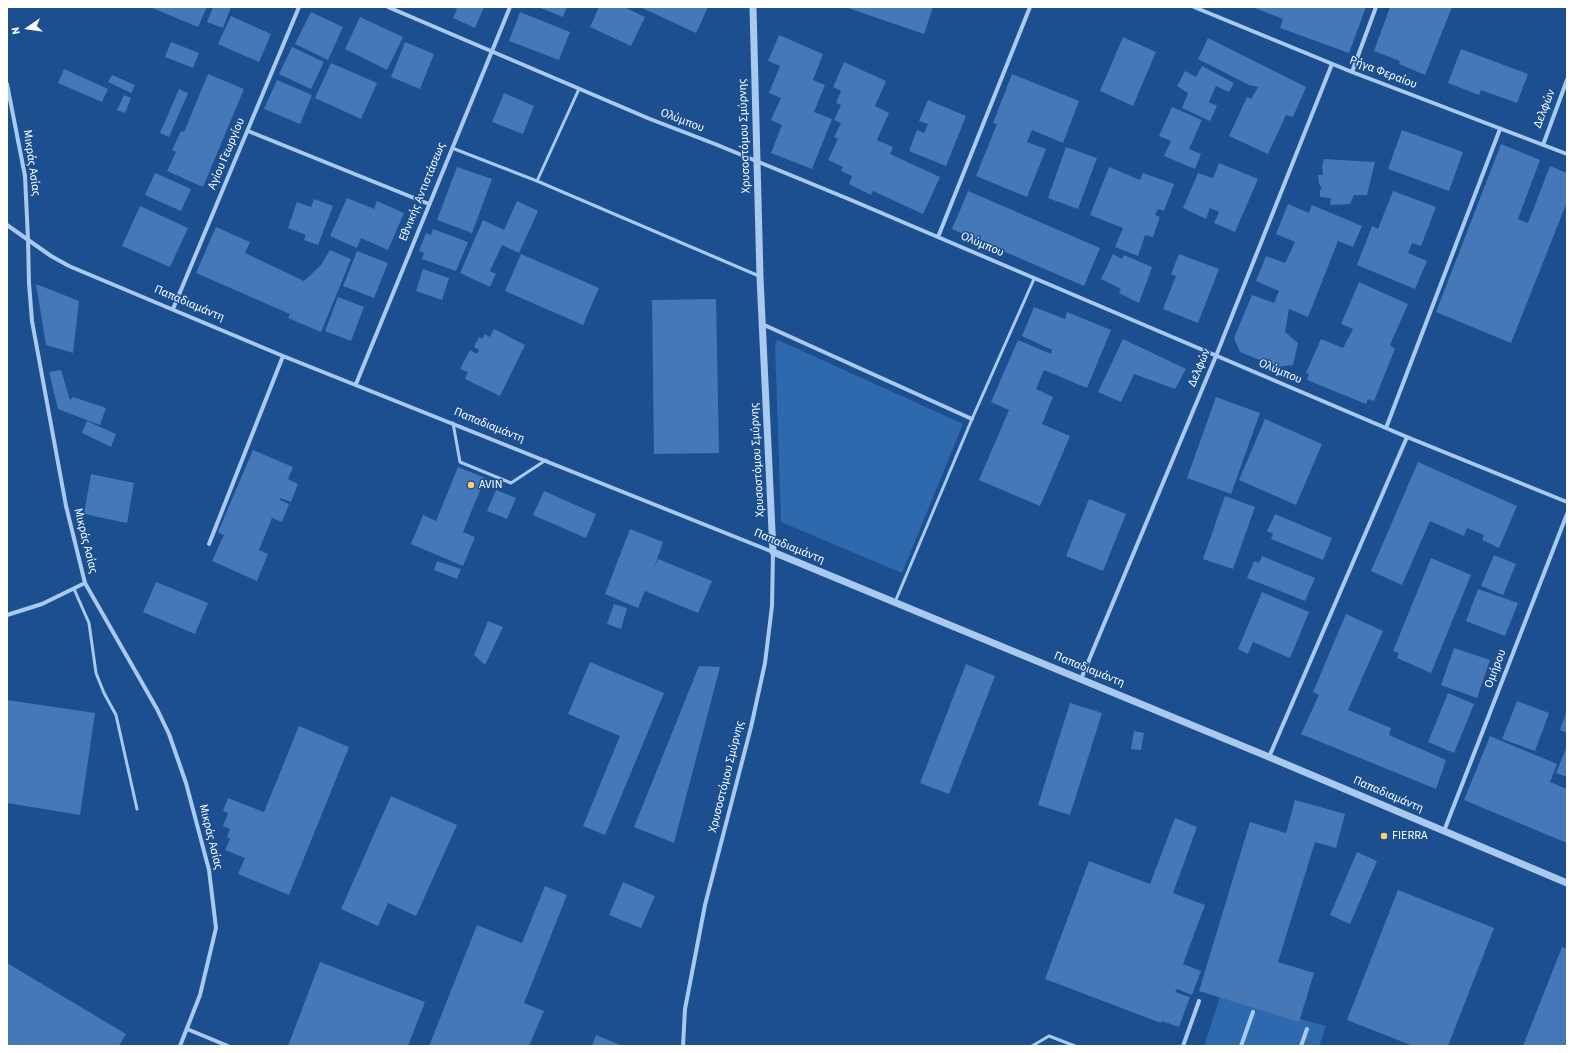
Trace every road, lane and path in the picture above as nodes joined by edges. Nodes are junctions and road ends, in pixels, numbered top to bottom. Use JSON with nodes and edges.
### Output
{"nodes":[{"id":1,"x":299,"y":7,"type":"edge"},
{"id":2,"x":388,"y":7,"type":"edge"},
{"id":3,"x":510,"y":7,"type":"edge"},
{"id":4,"x":752,"y":7,"type":"edge"},
{"id":5,"x":1030,"y":7,"type":"edge"},
{"id":6,"x":1194,"y":7,"type":"edge"},
{"id":7,"x":1376,"y":7,"type":"edge"},
{"id":8,"x":492,"y":51,"type":"junction"},
{"id":9,"x":1332,"y":64,"type":"junction"},
{"id":10,"x":1352,"y":72,"type":"junction"},
{"id":11,"x":1567,"y":80,"type":"edge"},
{"id":12,"x":7,"y":84,"type":"edge"},
{"id":13,"x":579,"y":89,"type":"junction"},
{"id":14,"x":1500,"y":129,"type":"junction"},
{"id":15,"x":248,"y":131,"type":"junction"},
{"id":16,"x":1543,"y":145,"type":"junction"},
{"id":17,"x":452,"y":148,"type":"junction"},
{"id":18,"x":1567,"y":154,"type":"edge"},
{"id":19,"x":756,"y":161,"type":"junction"},
{"id":20,"x":537,"y":182,"type":"junction"},
{"id":21,"x":429,"y":204,"type":"junction"},
{"id":22,"x":7,"y":225,"type":"edge"},
{"id":23,"x":938,"y":237,"type":"junction"},
{"id":24,"x":28,"y":239,"type":"junction"},
{"id":25,"x":760,"y":277,"type":"junction"},
{"id":26,"x":1034,"y":279,"type":"junction"},
{"id":27,"x":173,"y":309,"type":"junction"},
{"id":28,"x":762,"y":324,"type":"junction"},
{"id":29,"x":283,"y":356,"type":"junction"},
{"id":30,"x":1216,"y":356,"type":"junction"},
{"id":31,"x":356,"y":384,"type":"junction"},
{"id":32,"x":972,"y":419,"type":"junction"},
{"id":33,"x":453,"y":423,"type":"junction"},
{"id":34,"x":1386,"y":428,"type":"junction"},
{"id":35,"x":1407,"y":437,"type":"junction"},
{"id":36,"x":546,"y":460,"type":"junction"},
{"id":37,"x":1567,"y":502,"type":"edge"},
{"id":38,"x":1567,"y":514,"type":"edge"},
{"id":39,"x":210,"y":544,"type":"dead end"},
{"id":40,"x":773,"y":552,"type":"junction"},
{"id":41,"x":85,"y":583,"type":"junction"},
{"id":42,"x":74,"y":589,"type":"junction"},
{"id":43,"x":895,"y":603,"type":"junction"},
{"id":44,"x":7,"y":615,"type":"edge"},
{"id":45,"x":1081,"y":679,"type":"junction"},
{"id":46,"x":1269,"y":757,"type":"junction"},
{"id":47,"x":137,"y":809,"type":"dead end"},
{"id":48,"x":1444,"y":831,"type":"junction"},
{"id":49,"x":1567,"y":883,"type":"edge"},
{"id":50,"x":1199,"y":1001,"type":"dead end"},
{"id":51,"x":1253,"y":1012,"type":"dead end"},
{"id":52,"x":1307,"y":1029,"type":"dead end"},
{"id":53,"x":187,"y":1030,"type":"junction"},
{"id":54,"x":180,"y":1046,"type":"edge"},
{"id":55,"x":228,"y":1046,"type":"edge"},
{"id":56,"x":683,"y":1046,"type":"edge"},
{"id":57,"x":1032,"y":1046,"type":"edge"},
{"id":58,"x":1076,"y":1046,"type":"edge"},
{"id":59,"x":1184,"y":1046,"type":"edge"},
{"id":60,"x":1241,"y":1046,"type":"edge"},
{"id":61,"x":1301,"y":1046,"type":"edge"}],
"edges":[{"from":1,"to":15,"type":"street","name":"Αγίου Γεωργίου"},
{"from":2,"to":8,"type":"street","name":"Ολύμπου"},
{"from":3,"to":8,"type":"street","name":"Εθνικής Αντιστάσεως"},
{"from":4,"to":19,"type":"street","name":"Χρυσοστόμου Σμύρνης"},
{"from":5,"to":23,"type":"street"},
{"from":6,"to":9,"type":"street","name":"Ρήγα Φεραίου"},
{"from":7,"to":10,"type":"street"},
{"from":8,"to":13,"type":"street","name":"Ολύμπου"},
{"from":8,"to":17,"type":"street","name":"Εθνικής Αντιστάσεως"},
{"from":9,"to":10,"type":"street","name":"Ρήγα Φεραίου"},
{"from":9,"to":30,"type":"street","name":"Δελφών"},
{"from":10,"to":14,"type":"street","name":"Ρήγα Φεραίου"},
{"from":11,"to":16,"type":"street","name":"Δελφών"},
{"from":12,"to":24,"type":"street","name":"Μικράς Ασίας"},
{"from":13,"to":19,"type":"street","name":"Ολύμπου"},
{"from":13,"to":20,"type":"lane"},
{"from":14,"to":16,"type":"street","name":"Ρήγα Φεραίου"},
{"from":14,"to":34,"type":"street"},
{"from":15,"to":21,"type":"street"},
{"from":15,"to":27,"type":"street","name":"Αγίου Γεωργίου"},
{"from":16,"to":18,"type":"street","name":"Ρήγα Φεραίου"},
{"from":17,"to":20,"type":"lane"},
{"from":17,"to":21,"type":"street","name":"Εθνικής Αντιστάσεως"},
{"from":19,"to":23,"type":"street","name":"Ολύμπου"},
{"from":19,"to":25,"type":"street","name":"Χρυσοστόμου Σμύρνης"},
{"from":20,"to":25,"type":"lane"},
{"from":21,"to":31,"type":"street","name":"Εθνικής Αντιστάσεως"},
{"from":22,"to":24,"type":"street","name":"Παπαδιαμάντη"},
{"from":23,"to":26,"type":"street","name":"Ολύμπου"},
{"from":24,"to":27,"type":"street","name":"Παπαδιαμάντη"},
{"from":24,"to":41,"type":"street","name":"Μικράς Ασίας"},
{"from":25,"to":28,"type":"street","name":"Χρυσοστόμου Σμύρνης"},
{"from":26,"to":30,"type":"street","name":"Ολύμπου"},
{"from":26,"to":32,"type":"lane"},
{"from":27,"to":29,"type":"street","name":"Παπαδιαμάντη"},
{"from":28,"to":32,"type":"street"},
{"from":28,"to":40,"type":"street","name":"Χρυσοστόμου Σμύρνης"},
{"from":29,"to":31,"type":"street","name":"Παπαδιαμάντη"},
{"from":29,"to":39,"type":"street"},
{"from":30,"to":34,"type":"street","name":"Ολύμπου"},
{"from":30,"to":45,"type":"street","name":"Δελφών"},
{"from":31,"to":33,"type":"street","name":"Παπαδιαμάντη"},
{"from":32,"to":43,"type":"lane"},
{"from":33,"to":36,"type":"street","name":"Παπαδιαμάντη"},
{"from":33,"to":36,"type":"lane"},
{"from":34,"to":35,"type":"street","name":"Ολύμπου"},
{"from":35,"to":37,"type":"street","name":"Ολύμπου"},
{"from":35,"to":46,"type":"street"},
{"from":36,"to":40,"type":"street","name":"Παπαδιαμάντη"},
{"from":38,"to":48,"type":"street","name":"Ομήρου"},
{"from":40,"to":43,"type":"street","name":"Παπαδιαμάντη"},
{"from":40,"to":56,"type":"street","name":"Χρυσοστόμου Σμύρνης"},
{"from":41,"to":42,"type":"street"},
{"from":41,"to":53,"type":"street","name":"Μικράς Ασίας"},
{"from":42,"to":44,"type":"street"},
{"from":42,"to":47,"type":"lane"},
{"from":43,"to":45,"type":"street","name":"Παπαδιαμάντη"},
{"from":45,"to":46,"type":"street","name":"Παπαδιαμάντη"},
{"from":46,"to":48,"type":"street","name":"Παπαδιαμάντη"},
{"from":48,"to":49,"type":"street","name":"Παπαδιαμάντη"},
{"from":50,"to":59,"type":"street"},
{"from":51,"to":60,"type":"street"},
{"from":52,"to":61,"type":"street"},
{"from":53,"to":54,"type":"street","name":"Μικράς Ασίας"},
{"from":53,"to":55,"type":"street"},
{"from":57,"to":58,"type":"lane"}]}
